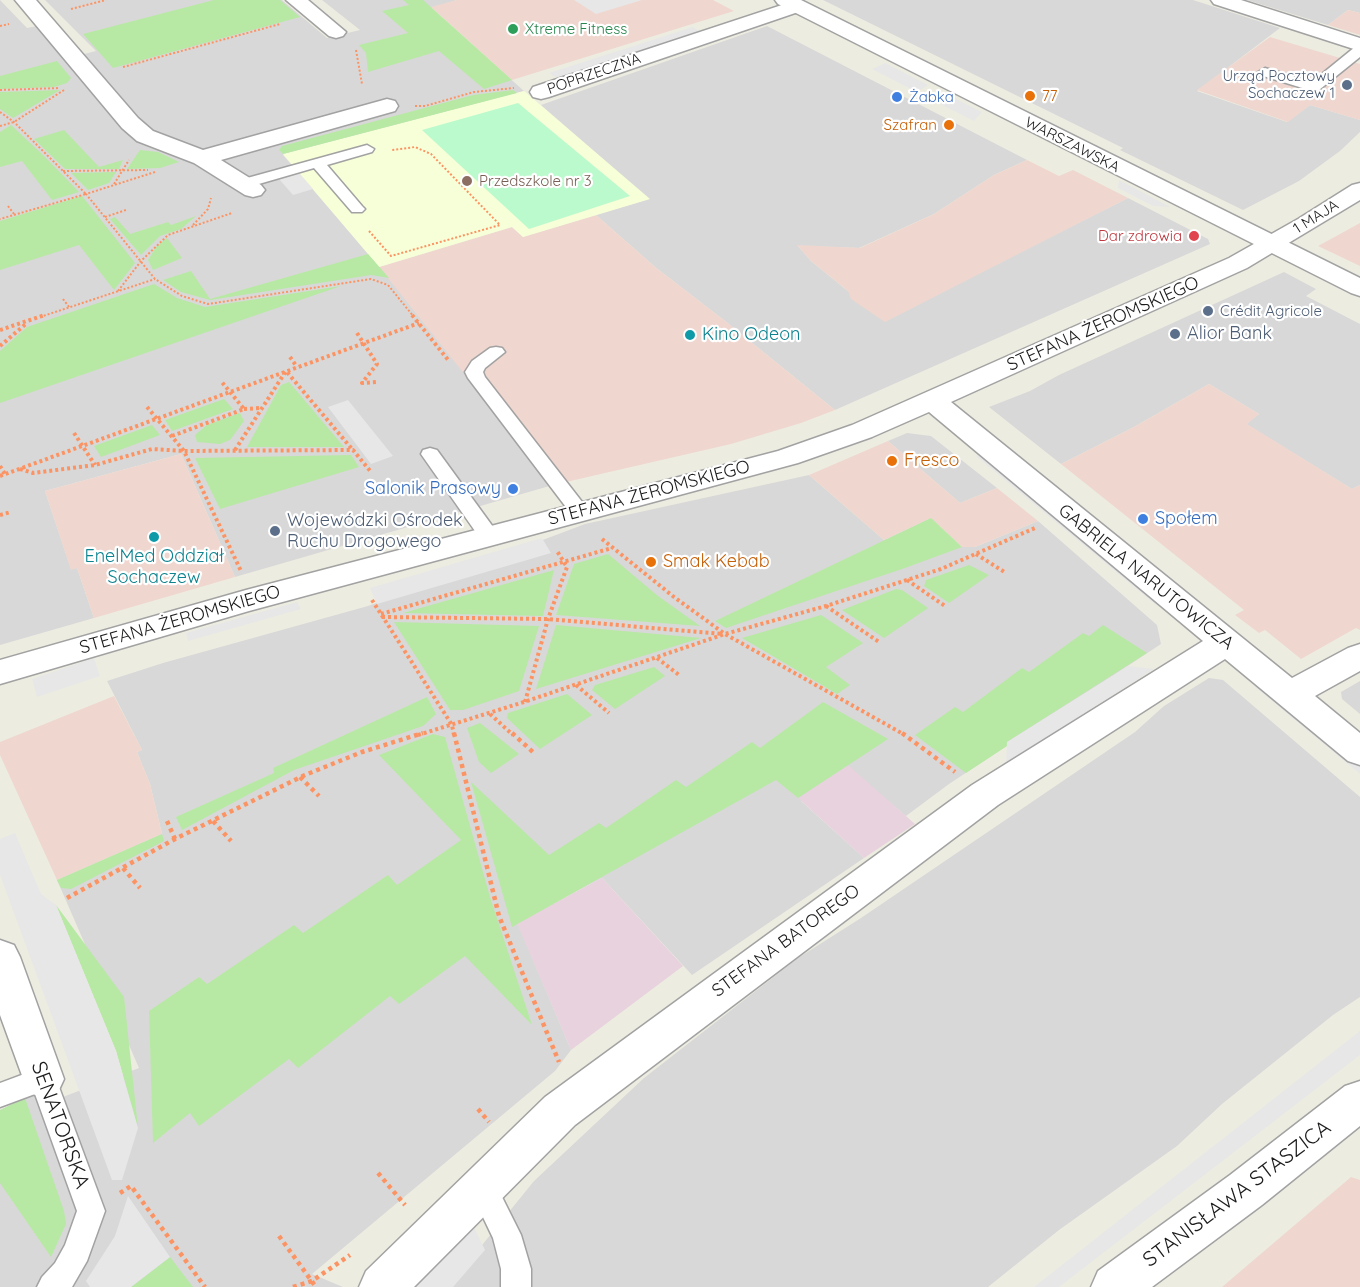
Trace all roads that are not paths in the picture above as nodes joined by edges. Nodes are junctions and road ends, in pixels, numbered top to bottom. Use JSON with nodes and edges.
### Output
{"nodes":[{"id":1,"x":25,"y":0,"type":"edge"},
{"id":2,"x":296,"y":0,"type":"edge"},
{"id":3,"x":1221,"y":0,"type":"edge"},
{"id":4,"x":791,"y":3,"type":"edge"},
{"id":5,"x":336,"y":32,"type":"road end"},
{"id":6,"x":1360,"y":45,"type":"edge"},
{"id":7,"x":1360,"y":50,"type":"edge"},
{"id":8,"x":1265,"y":72,"type":"dead end"},
{"id":9,"x":541,"y":92,"type":"road end"},
{"id":10,"x":387,"y":106,"type":"road end"},
{"id":11,"x":367,"y":148,"type":"road end"},
{"id":12,"x":202,"y":158,"type":"junction"},
{"id":13,"x":317,"y":162,"type":"junction"},
{"id":14,"x":249,"y":186,"type":"joint"},
{"id":15,"x":1360,"y":190,"type":"edge"},
{"id":16,"x":357,"y":209,"type":"road end"},
{"id":17,"x":1272,"y":244,"type":"junction"},
{"id":18,"x":1360,"y":288,"type":"edge"},
{"id":19,"x":496,"y":352,"type":"dead end"},
{"id":20,"x":932,"y":400,"type":"junction"},
{"id":21,"x":430,"y":454,"type":"dead end"},
{"id":22,"x":579,"y":511,"type":"junction"},
{"id":23,"x":489,"y":536,"type":"junction"},
{"id":24,"x":1226,"y":642,"type":"junction"},
{"id":25,"x":1360,"y":656,"type":"edge"},
{"id":26,"x":0,"y":672,"type":"edge"},
{"id":27,"x":1290,"y":694,"type":"junction"},
{"id":28,"x":1360,"y":752,"type":"edge"},
{"id":29,"x":0,"y":957,"type":"edge"},
{"id":30,"x":43,"y":1079,"type":"junction"},
{"id":31,"x":0,"y":1095,"type":"edge"},
{"id":32,"x":1360,"y":1101,"type":"edge"},
{"id":33,"x":483,"y":1188,"type":"junction"},
{"id":34,"x":52,"y":1287,"type":"edge"},
{"id":35,"x":382,"y":1287,"type":"edge"},
{"id":36,"x":516,"y":1287,"type":"edge"},
{"id":37,"x":1114,"y":1287,"type":"edge"}],
"edges":[{"from":1,"to":12,"type":"street"},
{"from":2,"to":5,"type":"street"},
{"from":3,"to":6,"type":"street"},
{"from":4,"to":9,"type":"street","name":"POPRZECZNA"},
{"from":4,"to":17,"type":"street","name":"WARSZAWSKA"},
{"from":7,"to":8,"type":"lane"},
{"from":10,"to":12,"type":"street"},
{"from":11,"to":13,"type":"lane"},
{"from":12,"to":14,"type":"street"},
{"from":13,"to":14,"type":"lane"},
{"from":13,"to":16,"type":"lane"},
{"from":15,"to":17,"type":"street","name":"1 MAJA"},
{"from":17,"to":18,"type":"street","name":"WARSZAWSKA"},
{"from":17,"to":20,"type":"street","name":"STEFANA ŻEROMSKIEGO"},
{"from":19,"to":22,"type":"lane"},
{"from":20,"to":22,"type":"street","name":"STEFANA ŻEROMSKIEGO"},
{"from":20,"to":24,"type":"street","name":"GABRIELA NARUTOWICZA"},
{"from":21,"to":23,"type":"lane"},
{"from":22,"to":23,"type":"street","name":"STEFANA ŻEROMSKIEGO"},
{"from":23,"to":26,"type":"street","name":"STEFANA ŻEROMSKIEGO"},
{"from":24,"to":27,"type":"street","name":"GABRIELA NARUTOWICZA"},
{"from":24,"to":33,"type":"street","name":"STEFANA BATOREGO"},
{"from":25,"to":27,"type":"street"},
{"from":27,"to":28,"type":"street","name":"GABRIELA NARUTOWICZA"},
{"from":29,"to":30,"type":"street","name":"SENATORSKA"},
{"from":30,"to":31,"type":"lane"},
{"from":30,"to":34,"type":"lane","name":"SENATORSKA"},
{"from":32,"to":37,"type":"street","name":"STANISŁAWA STASZICA"},
{"from":33,"to":35,"type":"street","name":"STEFANA BATOREGO"},
{"from":33,"to":36,"type":"lane"}]}
